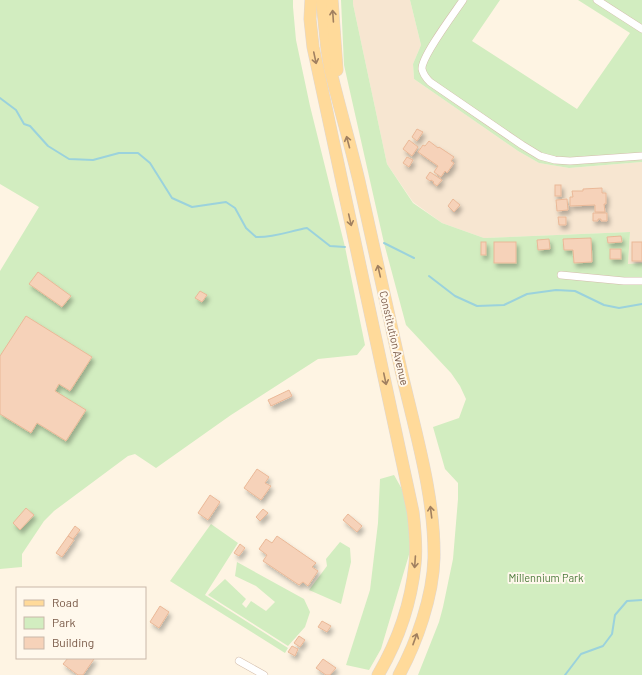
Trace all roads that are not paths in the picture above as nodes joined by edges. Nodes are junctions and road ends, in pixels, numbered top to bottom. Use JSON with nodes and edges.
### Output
{"nodes":[{"id":1,"x":306,"y":0,"type":"edge"},
{"id":2,"x":311,"y":0,"type":"edge"},
{"id":3,"x":322,"y":0,"type":"edge"},
{"id":4,"x":332,"y":0,"type":"edge"},
{"id":5,"x":463,"y":0,"type":"edge"},
{"id":6,"x":597,"y":0,"type":"edge"},
{"id":7,"x":310,"y":19,"type":"junction"},
{"id":8,"x":642,"y":28,"type":"edge"},
{"id":9,"x":337,"y":97,"type":"junction"},
{"id":10,"x":642,"y":156,"type":"edge"},
{"id":11,"x":561,"y":275,"type":"dead end"},
{"id":12,"x":642,"y":281,"type":"edge"},
{"id":13,"x":239,"y":661,"type":"dead end"},
{"id":14,"x":249,"y":667,"type":"junction"},
{"id":15,"x":250,"y":675,"type":"edge"},
{"id":16,"x":264,"y":675,"type":"edge"},
{"id":17,"x":378,"y":675,"type":"edge"},
{"id":18,"x":399,"y":675,"type":"edge"}],
"edges":[{"from":1,"to":7,"type":"main road"},
{"from":2,"to":7,"type":"main road","name":"Constitution Avenue"},
{"from":3,"to":9,"type":"main road","name":"Constitution Avenue"},
{"from":9,"to":4,"type":"main road","one_way":true},
{"from":5,"to":10,"type":"street"},
{"from":6,"to":8,"type":"street"},
{"from":7,"to":17,"type":"main road","name":"Constitution Avenue","one_way":true},
{"from":18,"to":9,"type":"main road","name":"Constitution Avenue","one_way":true},
{"from":11,"to":12,"type":"street"},
{"from":13,"to":14,"type":"street"},
{"from":14,"to":15,"type":"street"},
{"from":14,"to":16,"type":"street"}]}
